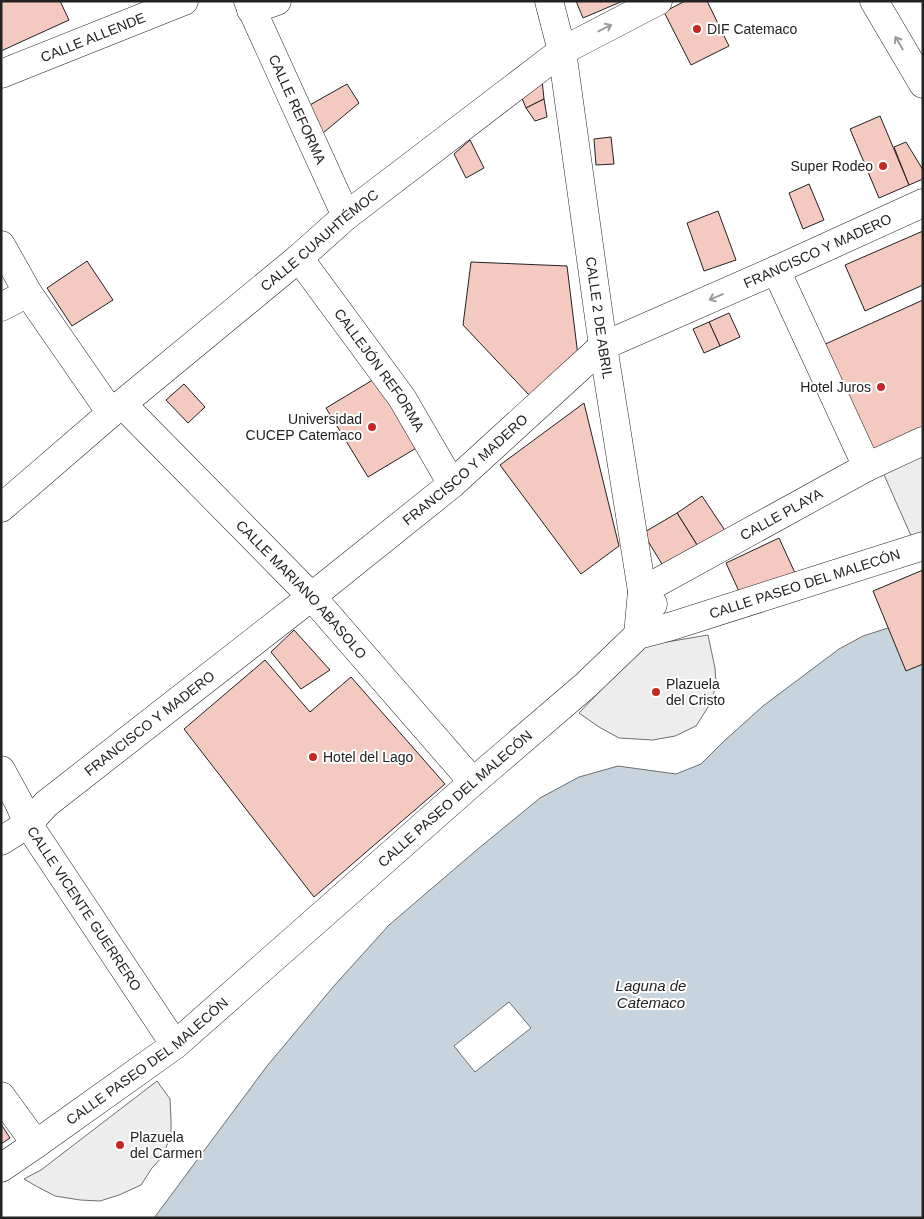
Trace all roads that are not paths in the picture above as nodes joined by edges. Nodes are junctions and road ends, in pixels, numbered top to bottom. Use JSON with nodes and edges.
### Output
{"nodes":[{"id":1,"x":184,"y":1,"type":"edge"},
{"id":2,"x":277,"y":1,"type":"edge"},
{"id":3,"x":550,"y":1,"type":"edge"},
{"id":4,"x":658,"y":1,"type":"edge"},
{"id":5,"x":874,"y":1,"type":"edge"},
{"id":6,"x":249,"y":5,"type":"edge"},
{"id":7,"x":562,"y":51,"type":"junction"},
{"id":8,"x":1,"y":74,"type":"edge"},
{"id":9,"x":923,"y":84,"type":"edge"},
{"id":10,"x":923,"y":203,"type":"edge"},
{"id":11,"x":346,"y":216,"type":"junction"},
{"id":12,"x":1,"y":246,"type":"edge"},
{"id":13,"x":299,"y":258,"type":"junction"},
{"id":14,"x":776,"y":270,"type":"junction"},
{"id":15,"x":28,"y":293,"type":"junction"},
{"id":16,"x":1,"y":307,"type":"edge"},
{"id":17,"x":603,"y":346,"type":"junction"},
{"id":18,"x":116,"y":408,"type":"junction"},
{"id":19,"x":923,"y":441,"type":"edge"},
{"id":20,"x":867,"y":467,"type":"junction"},
{"id":21,"x":452,"y":484,"type":"junction"},
{"id":22,"x":1,"y":508,"type":"edge"},
{"id":23,"x":923,"y":546,"type":"edge"},
{"id":24,"x":642,"y":591,"type":"junction"},
{"id":25,"x":312,"y":597,"type":"junction"},
{"id":26,"x":672,"y":626,"type":"junction"},
{"id":27,"x":638,"y":635,"type":"junction"},
{"id":28,"x":1,"y":770,"type":"edge"},
{"id":29,"x":472,"y":782,"type":"junction"},
{"id":30,"x":16,"y":814,"type":"edge"},
{"id":31,"x":1,"y":842,"type":"edge"},
{"id":32,"x":175,"y":1045,"type":"junction"},
{"id":33,"x":1,"y":1096,"type":"edge"},
{"id":34,"x":36,"y":1144,"type":"junction"},
{"id":35,"x":1,"y":1168,"type":"edge"}],
"edges":[{"from":1,"to":8,"type":"street","name":"CALLE ALLENDE"},
{"from":2,"to":6,"type":"street"},
{"from":3,"to":7,"type":"street","name":"CALLE 2 DE ABRIL"},
{"from":7,"to":4,"type":"street","name":"CALLE CUAUHTÉMOC","one_way":true},
{"from":9,"to":5,"type":"street","one_way":true},
{"from":6,"to":11,"type":"street","name":"CALLE REFORMA"},
{"from":7,"to":11,"type":"street","name":"CALLE CUAUHTÉMOC"},
{"from":7,"to":17,"type":"street","name":"CALLE 2 DE ABRIL"},
{"from":10,"to":14,"type":"street","name":"FRANCISCO Y MADERO"},
{"from":11,"to":13,"type":"street","name":"CALLE CUAUHTÉMOC"},
{"from":12,"to":15,"type":"street","name":"CALLE MARIANO ABASOLO"},
{"from":13,"to":18,"type":"street","name":"CALLE CUAUHTÉMOC"},
{"from":13,"to":21,"type":"street","name":"CALLEJÓN REFORMA"},
{"from":14,"to":17,"type":"street","name":"FRANCISCO Y MADERO","one_way":true},
{"from":14,"to":20,"type":"street"},
{"from":15,"to":16,"type":"street"},
{"from":15,"to":18,"type":"street","name":"CALLE MARIANO ABASOLO"},
{"from":17,"to":21,"type":"street","name":"FRANCISCO Y MADERO"},
{"from":17,"to":24,"type":"street","name":"CALLE 2 DE ABRIL"},
{"from":18,"to":22,"type":"street","name":"CALLE CUAUHTÉMOC"},
{"from":18,"to":25,"type":"street","name":"CALLE MARIANO ABASOLO"},
{"from":19,"to":20,"type":"street","name":"CALLE PLAYA"},
{"from":20,"to":24,"type":"street","name":"CALLE PLAYA"},
{"from":21,"to":25,"type":"street","name":"FRANCISCO Y MADERO"},
{"from":23,"to":26,"type":"street","name":"CALLE PASEO DEL MALECÓN"},
{"from":24,"to":26,"type":"street"},
{"from":24,"to":27,"type":"street","name":"CALLE 2 DE ABRIL"},
{"from":25,"to":29,"type":"street","name":"CALLE MARIANO ABASOLO"},
{"from":25,"to":30,"type":"street","name":"FRANCISCO Y MADERO"},
{"from":26,"to":27,"type":"street","name":"CALLE PASEO DEL MALECÓN"},
{"from":27,"to":29,"type":"street","name":"CALLE PASEO DEL MALECÓN"},
{"from":28,"to":30,"type":"street","name":"CALLE VICENTE GUERRERO"},
{"from":29,"to":32,"type":"street","name":"CALLE PASEO DEL MALECÓN"},
{"from":30,"to":31,"type":"street"},
{"from":30,"to":32,"type":"street","name":"CALLE VICENTE GUERRERO"},
{"from":32,"to":34,"type":"street","name":"CALLE PASEO DEL MALECÓN"},
{"from":33,"to":34,"type":"street"},
{"from":34,"to":35,"type":"street","name":"CALLE PASEO DEL MALECÓN"}]}
